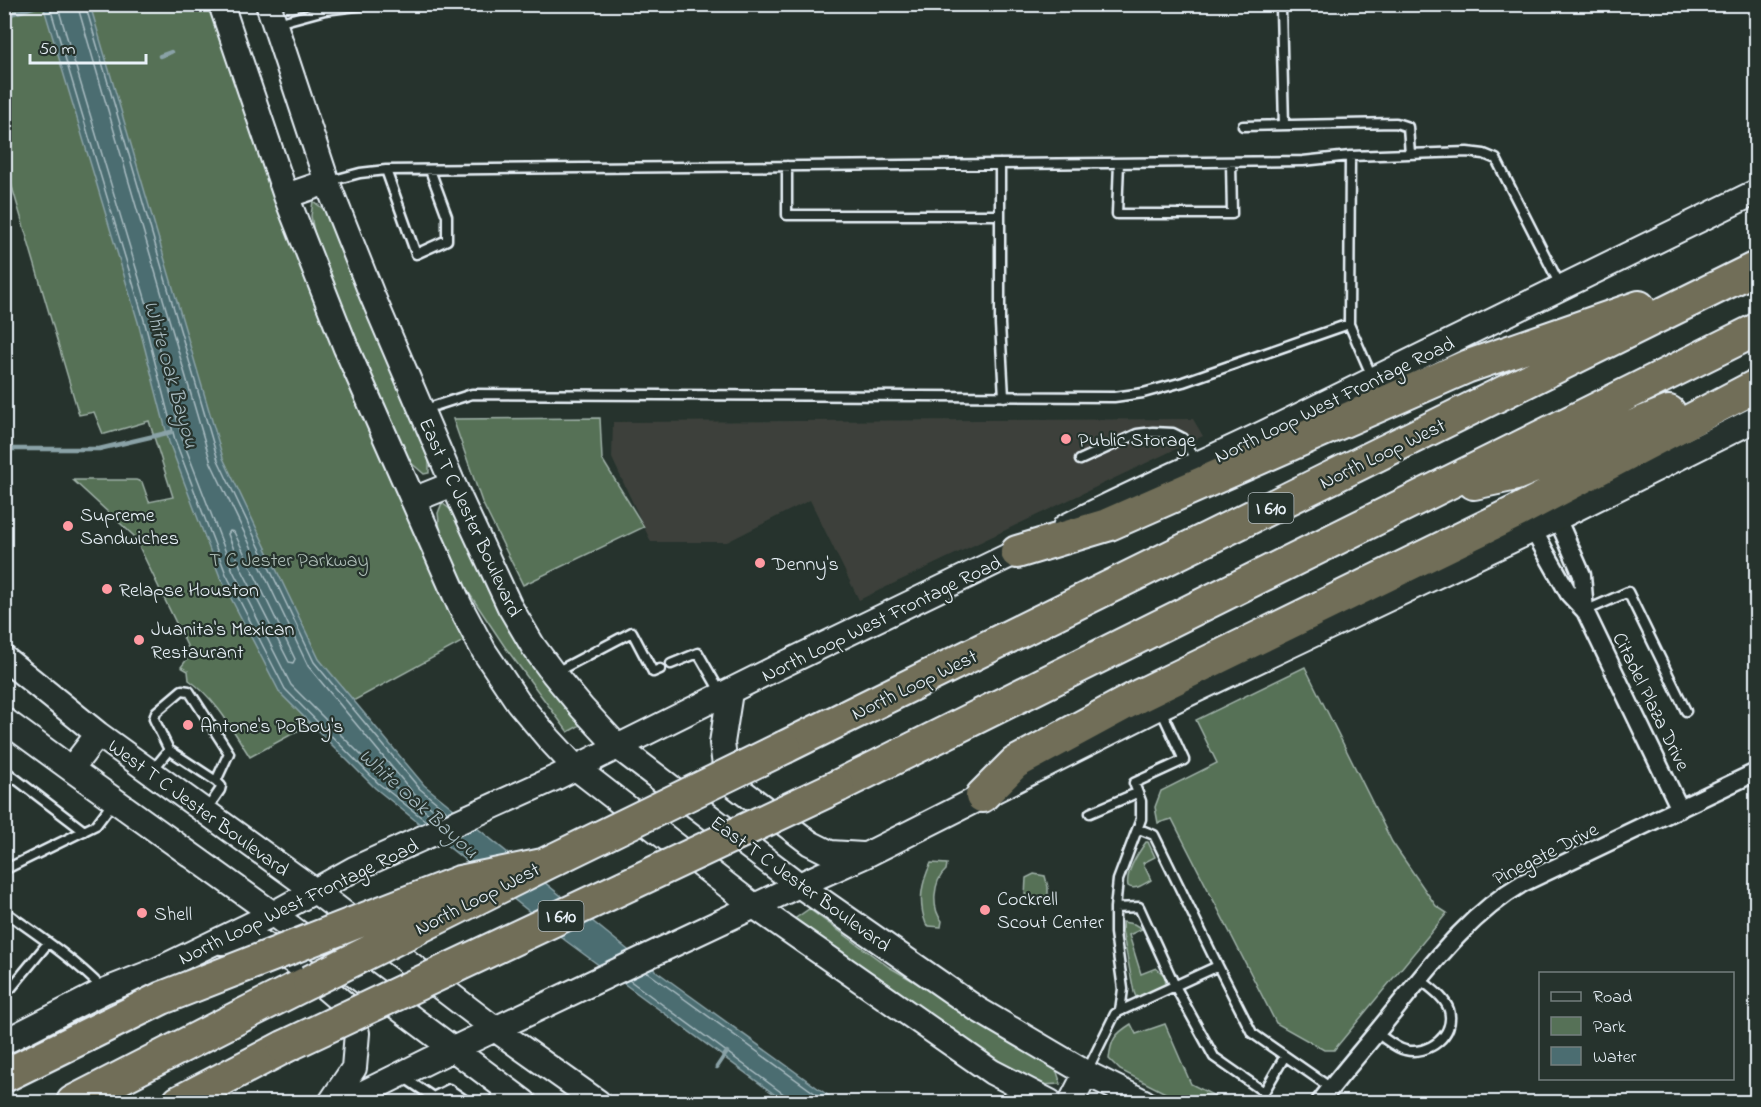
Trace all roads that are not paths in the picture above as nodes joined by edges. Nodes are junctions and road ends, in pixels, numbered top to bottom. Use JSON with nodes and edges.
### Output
{"nodes":[{"id":1,"x":221,"y":4,"type":"edge"},
{"id":2,"x":372,"y":4,"type":"edge"},
{"id":3,"x":1277,"y":4,"type":"edge"},
{"id":4,"x":270,"y":14,"type":"edge"},
{"id":5,"x":1284,"y":125,"type":"junction"},
{"id":6,"x":1243,"y":126,"type":"dead end"},
{"id":7,"x":1410,"y":154,"type":"junction"},
{"id":8,"x":1350,"y":156,"type":"junction"},
{"id":9,"x":1231,"y":162,"type":"junction"},
{"id":10,"x":1119,"y":163,"type":"junction"},
{"id":11,"x":1000,"y":164,"type":"junction"},
{"id":12,"x":787,"y":166,"type":"junction"},
{"id":13,"x":386,"y":170,"type":"junction"},
{"id":14,"x":430,"y":170,"type":"junction"},
{"id":15,"x":327,"y":182,"type":"junction"},
{"id":16,"x":1756,"y":192,"type":"edge"},
{"id":17,"x":286,"y":196,"type":"junction"},
{"id":18,"x":1000,"y":215,"type":"junction"},
{"id":19,"x":1756,"y":268,"type":"edge"},
{"id":20,"x":1561,"y":289,"type":"junction"},
{"id":21,"x":1349,"y":324,"type":"junction"},
{"id":22,"x":1756,"y":330,"type":"edge"},
{"id":23,"x":1756,"y":378,"type":"edge"},
{"id":24,"x":1373,"y":380,"type":"junction"},
{"id":25,"x":1756,"y":386,"type":"edge"},
{"id":26,"x":1004,"y":397,"type":"junction"},
{"id":27,"x":422,"y":410,"type":"junction"},
{"id":28,"x":1756,"y":419,"type":"edge"},
{"id":29,"x":1080,"y":460,"type":"dead end"},
{"id":30,"x":1198,"y":465,"type":"junction"},
{"id":31,"x":453,"y":484,"type":"junction"},
{"id":32,"x":1432,"y":492,"type":"junction"},
{"id":33,"x":414,"y":500,"type":"junction"},
{"id":34,"x":1557,"y":518,"type":"junction"},
{"id":35,"x":1525,"y":520,"type":"junction"},
{"id":36,"x":1017,"y":552,"type":"junction"},
{"id":37,"x":1585,"y":611,"type":"junction"},
{"id":38,"x":4,"y":658,"type":"edge"},
{"id":39,"x":671,"y":664,"type":"dead end"},
{"id":40,"x":660,"y":669,"type":"dead end"},
{"id":41,"x":553,"y":674,"type":"junction"},
{"id":42,"x":726,"y":694,"type":"junction"},
{"id":43,"x":1160,"y":707,"type":"junction"},
{"id":44,"x":1686,"y":711,"type":"dead end"},
{"id":45,"x":4,"y":720,"type":"edge"},
{"id":46,"x":98,"y":734,"type":"junction"},
{"id":47,"x":618,"y":747,"type":"junction"},
{"id":48,"x":170,"y":750,"type":"junction"},
{"id":49,"x":71,"y":769,"type":"junction"},
{"id":50,"x":4,"y":770,"type":"edge"},
{"id":51,"x":151,"y":772,"type":"junction"},
{"id":52,"x":1756,"y":772,"type":"edge"},
{"id":53,"x":566,"y":773,"type":"junction"},
{"id":54,"x":216,"y":781,"type":"junction"},
{"id":55,"x":1132,"y":795,"type":"dead end"},
{"id":56,"x":982,"y":796,"type":"junction"},
{"id":57,"x":115,"y":801,"type":"junction"},
{"id":58,"x":1680,"y":809,"type":"junction"},
{"id":59,"x":205,"y":812,"type":"junction"},
{"id":60,"x":1090,"y":813,"type":"dead end"},
{"id":61,"x":1139,"y":829,"type":"junction"},
{"id":62,"x":84,"y":831,"type":"junction"},
{"id":63,"x":864,"y":856,"type":"junction"},
{"id":64,"x":543,"y":865,"type":"junction"},
{"id":65,"x":4,"y":870,"type":"edge"},
{"id":66,"x":799,"y":885,"type":"junction"},
{"id":67,"x":315,"y":891,"type":"junction"},
{"id":68,"x":754,"y":906,"type":"junction"},
{"id":69,"x":1115,"y":908,"type":"junction"},
{"id":70,"x":4,"y":911,"type":"edge"},
{"id":71,"x":273,"y":914,"type":"junction"},
{"id":72,"x":48,"y":943,"type":"junction"},
{"id":73,"x":214,"y":943,"type":"junction"},
{"id":74,"x":1218,"y":966,"type":"junction"},
{"id":75,"x":1420,"y":979,"type":"junction"},
{"id":76,"x":1175,"y":986,"type":"junction"},
{"id":77,"x":4,"y":991,"type":"edge"},
{"id":78,"x":104,"y":991,"type":"junction"},
{"id":79,"x":1120,"y":1011,"type":"junction"},
{"id":80,"x":495,"y":1029,"type":"junction"},
{"id":81,"x":1376,"y":1033,"type":"junction"},
{"id":82,"x":4,"y":1042,"type":"edge"},
{"id":83,"x":453,"y":1049,"type":"junction"},
{"id":84,"x":1285,"y":1056,"type":"junction"},
{"id":85,"x":1086,"y":1073,"type":"junction"},
{"id":86,"x":400,"y":1075,"type":"junction"},
{"id":87,"x":4,"y":1076,"type":"edge"},
{"id":88,"x":1331,"y":1088,"type":"junction"},
{"id":89,"x":498,"y":1095,"type":"edge"},
{"id":90,"x":360,"y":1097,"type":"edge"},
{"id":91,"x":434,"y":1097,"type":"junction"},
{"id":92,"x":72,"y":1102,"type":"edge"},
{"id":93,"x":178,"y":1102,"type":"edge"},
{"id":94,"x":332,"y":1102,"type":"edge"},
{"id":95,"x":422,"y":1102,"type":"edge"},
{"id":96,"x":468,"y":1102,"type":"edge"},
{"id":97,"x":524,"y":1102,"type":"edge"},
{"id":98,"x":598,"y":1102,"type":"edge"},
{"id":99,"x":1050,"y":1102,"type":"edge"},
{"id":100,"x":1071,"y":1102,"type":"edge"},
{"id":101,"x":1144,"y":1102,"type":"edge"},
{"id":102,"x":1320,"y":1102,"type":"edge"}],
"edges":[{"from":1,"to":17,"type":"main road"},
{"from":2,"to":4,"type":"lane"},
{"from":3,"to":5,"type":"lane"},
{"from":4,"to":15,"type":"main road","name":"East T C Jester Boulevard"},
{"from":5,"to":6,"type":"lane"},
{"from":5,"to":7,"type":"lane"},
{"from":7,"to":8,"type":"lane"},
{"from":7,"to":20,"type":"lane"},
{"from":8,"to":9,"type":"lane"},
{"from":8,"to":21,"type":"lane"},
{"from":9,"to":10,"type":"lane"},
{"from":9,"to":10,"type":"lane"},
{"from":10,"to":11,"type":"lane"},
{"from":11,"to":12,"type":"lane"},
{"from":11,"to":18,"type":"lane"},
{"from":12,"to":14,"type":"lane"},
{"from":12,"to":18,"type":"lane"},
{"from":13,"to":14,"type":"lane"},
{"from":13,"to":14,"type":"lane"},
{"from":13,"to":15,"type":"lane"},
{"from":15,"to":17,"type":"main road"},
{"from":15,"to":27,"type":"main road","name":"East T C Jester Boulevard"},
{"from":16,"to":20,"type":"main road","name":"North Loop West Frontage Road"},
{"from":17,"to":33,"type":"main road"},
{"from":18,"to":26,"type":"lane"},
{"from":19,"to":36,"type":"highway"},
{"from":19,"to":64,"type":"highway","name":"North Loop West","number":"I 610","bridge":true},
{"from":20,"to":24,"type":"main road","name":"North Loop West Frontage Road"},
{"from":21,"to":24,"type":"lane"},
{"from":21,"to":26,"type":"lane"},
{"from":22,"to":32,"type":"highway","number":"I 610"},
{"from":23,"to":32,"type":"highway"},
{"from":24,"to":30,"type":"main road","name":"North Loop West Frontage Road"},
{"from":25,"to":35,"type":"highway"},
{"from":26,"to":27,"type":"lane"},
{"from":27,"to":31,"type":"main road","name":"East T C Jester Boulevard"},
{"from":28,"to":34,"type":"main road"},
{"from":29,"to":30,"type":"lane"},
{"from":30,"to":36,"type":"main road","name":"North Loop West Frontage Road"},
{"from":31,"to":33,"type":"main road"},
{"from":31,"to":41,"type":"main road","name":"East T C Jester Boulevard"},
{"from":32,"to":93,"type":"highway","number":"I 610","bridge":true},
{"from":33,"to":53,"type":"main road"},
{"from":34,"to":35,"type":"main road"},
{"from":34,"to":37,"type":"street","name":"Citadel Plaza Drive"},
{"from":35,"to":37,"type":"street","name":"Citadel Plaza Drive"},
{"from":35,"to":43,"type":"main road"},
{"from":35,"to":56,"type":"highway"},
{"from":36,"to":42,"type":"main road","name":"North Loop West Frontage Road"},
{"from":37,"to":44,"type":"lane"},
{"from":37,"to":58,"type":"street","name":"Citadel Plaza Drive"},
{"from":38,"to":46,"type":"main road","name":"West T C Jester Boulevard"},
{"from":39,"to":42,"type":"lane"},
{"from":40,"to":41,"type":"lane"},
{"from":41,"to":47,"type":"main road","name":"East T C Jester Boulevard"},
{"from":42,"to":47,"type":"main road","name":"North Loop West Frontage Road"},
{"from":42,"to":63,"type":"main road"},
{"from":43,"to":56,"type":"main road"},
{"from":43,"to":61,"type":"lane"},
{"from":45,"to":49,"type":"main road"},
{"from":46,"to":49,"type":"main road"},
{"from":46,"to":51,"type":"main road","name":"West T C Jester Boulevard"},
{"from":47,"to":53,"type":"main road","name":"North Loop West Frontage Road"},
{"from":47,"to":66,"type":"main road","name":"East T C Jester Boulevard"},
{"from":48,"to":51,"type":"lane"},
{"from":48,"to":54,"type":"lane"},
{"from":48,"to":54,"type":"lane"},
{"from":49,"to":57,"type":"main road"},
{"from":50,"to":62,"type":"lane"},
{"from":51,"to":59,"type":"main road","name":"West T C Jester Boulevard"},
{"from":52,"to":58,"type":"street","name":"Pinegate Drive"},
{"from":53,"to":67,"type":"main road","name":"North Loop West Frontage Road"},
{"from":53,"to":68,"type":"main road"},
{"from":54,"to":59,"type":"lane"},
{"from":55,"to":60,"type":"lane"},
{"from":56,"to":63,"type":"main road"},
{"from":57,"to":62,"type":"lane"},
{"from":57,"to":71,"type":"main road"},
{"from":58,"to":75,"type":"street","name":"Pinegate Drive"},
{"from":59,"to":67,"type":"main road","name":"West T C Jester Boulevard"},
{"from":61,"to":69,"type":"lane"},
{"from":61,"to":74,"type":"lane"},
{"from":62,"to":65,"type":"lane"},
{"from":63,"to":66,"type":"main road"},
{"from":64,"to":87,"type":"highway","bridge":true},
{"from":64,"to":92,"type":"highway","name":"North Loop West","number":"I 610","bridge":true},
{"from":66,"to":68,"type":"main road"},
{"from":66,"to":85,"type":"main road","name":"East T C Jester Boulevard"},
{"from":67,"to":71,"type":"main road","name":"North Loop West Frontage Road"},
{"from":67,"to":80,"type":"main road","name":"West T C Jester Boulevard"},
{"from":68,"to":80,"type":"main road"},
{"from":68,"to":99,"type":"main road"},
{"from":69,"to":76,"type":"lane"},
{"from":69,"to":79,"type":"lane"},
{"from":70,"to":72,"type":"lane"},
{"from":71,"to":73,"type":"main road","name":"North Loop West Frontage Road"},
{"from":71,"to":83,"type":"main road"},
{"from":72,"to":77,"type":"lane"},
{"from":72,"to":78,"type":"lane"},
{"from":73,"to":78,"type":"main road","name":"North Loop West Frontage Road"},
{"from":73,"to":94,"type":"main road"},
{"from":74,"to":76,"type":"lane"},
{"from":74,"to":84,"type":"lane"},
{"from":75,"to":81,"type":"street","name":"Pinegate Drive"},
{"from":75,"to":81,"type":"lane"},
{"from":76,"to":79,"type":"lane"},
{"from":76,"to":84,"type":"lane"},
{"from":78,"to":82,"type":"main road","name":"North Loop West Frontage Road"},
{"from":79,"to":85,"type":"lane"},
{"from":80,"to":83,"type":"main road"},
{"from":80,"to":98,"type":"main road","name":"West T C Jester Boulevard"},
{"from":81,"to":88,"type":"street","name":"Pinegate Drive"},
{"from":83,"to":86,"type":"main road"},
{"from":83,"to":89,"type":"main road"},
{"from":84,"to":88,"type":"lane"},
{"from":85,"to":100,"type":"main road"},
{"from":85,"to":101,"type":"main road","name":"East T C Jester Boulevard"},
{"from":86,"to":90,"type":"main road"},
{"from":86,"to":91,"type":"lane"},
{"from":88,"to":102,"type":"street","name":"Pinegate Drive"},
{"from":89,"to":97,"type":"main road"},
{"from":91,"to":95,"type":"lane"},
{"from":91,"to":96,"type":"lane"}]}
